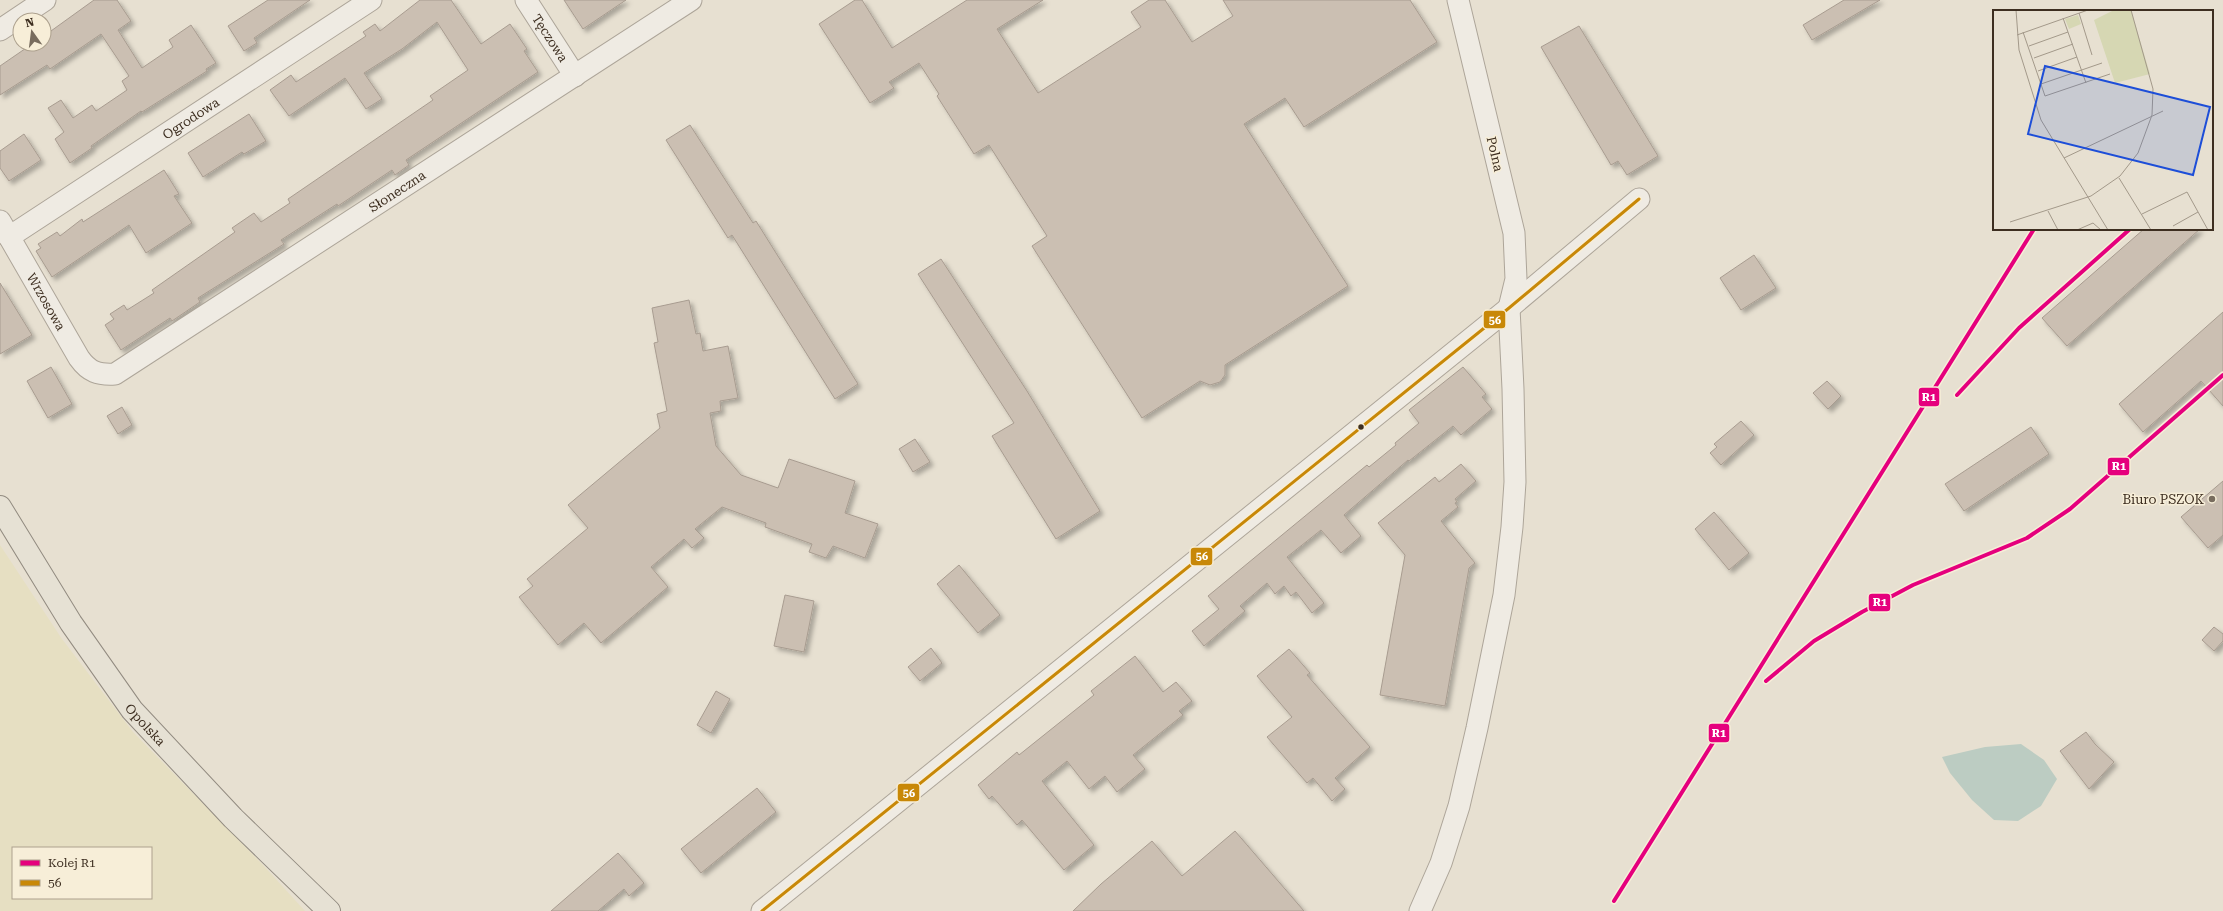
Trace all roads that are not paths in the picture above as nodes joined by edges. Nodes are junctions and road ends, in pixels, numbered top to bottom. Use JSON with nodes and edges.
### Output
{"nodes":[{"id":1,"x":45,"y":0,"type":"edge"},
{"id":2,"x":371,"y":0,"type":"edge"},
{"id":3,"x":526,"y":0,"type":"edge"},
{"id":4,"x":692,"y":0,"type":"edge"},
{"id":5,"x":1458,"y":0,"type":"edge"},
{"id":6,"x":0,"y":30,"type":"edge"},
{"id":7,"x":575,"y":76,"type":"junction"},
{"id":8,"x":1639,"y":199,"type":"dead end"},
{"id":9,"x":5,"y":229,"type":"edge"},
{"id":10,"x":1509,"y":308,"type":"junction"},
{"id":11,"x":101,"y":375,"type":"joint"},
{"id":12,"x":0,"y":507,"type":"edge"},
{"id":13,"x":329,"y":911,"type":"edge"},
{"id":14,"x":762,"y":911,"type":"edge"},
{"id":15,"x":1420,"y":911,"type":"edge"}],
"edges":[{"from":1,"to":6,"type":"street"},
{"from":2,"to":9,"type":"street","name":"Ogrodowa"},
{"from":3,"to":7,"type":"street","name":"Tęczowa"},
{"from":4,"to":7,"type":"street","name":"Słoneczna"},
{"from":5,"to":10,"type":"street","name":"Polna"},
{"from":7,"to":11,"type":"street","name":"Słoneczna"},
{"from":8,"to":10,"type":"street"},
{"from":9,"to":11,"type":"street","name":"Wrzosowa"},
{"from":10,"to":14,"type":"street"},
{"from":10,"to":15,"type":"street","name":"Polna"},
{"from":12,"to":13,"type":"main road","name":"Opolska"}]}
